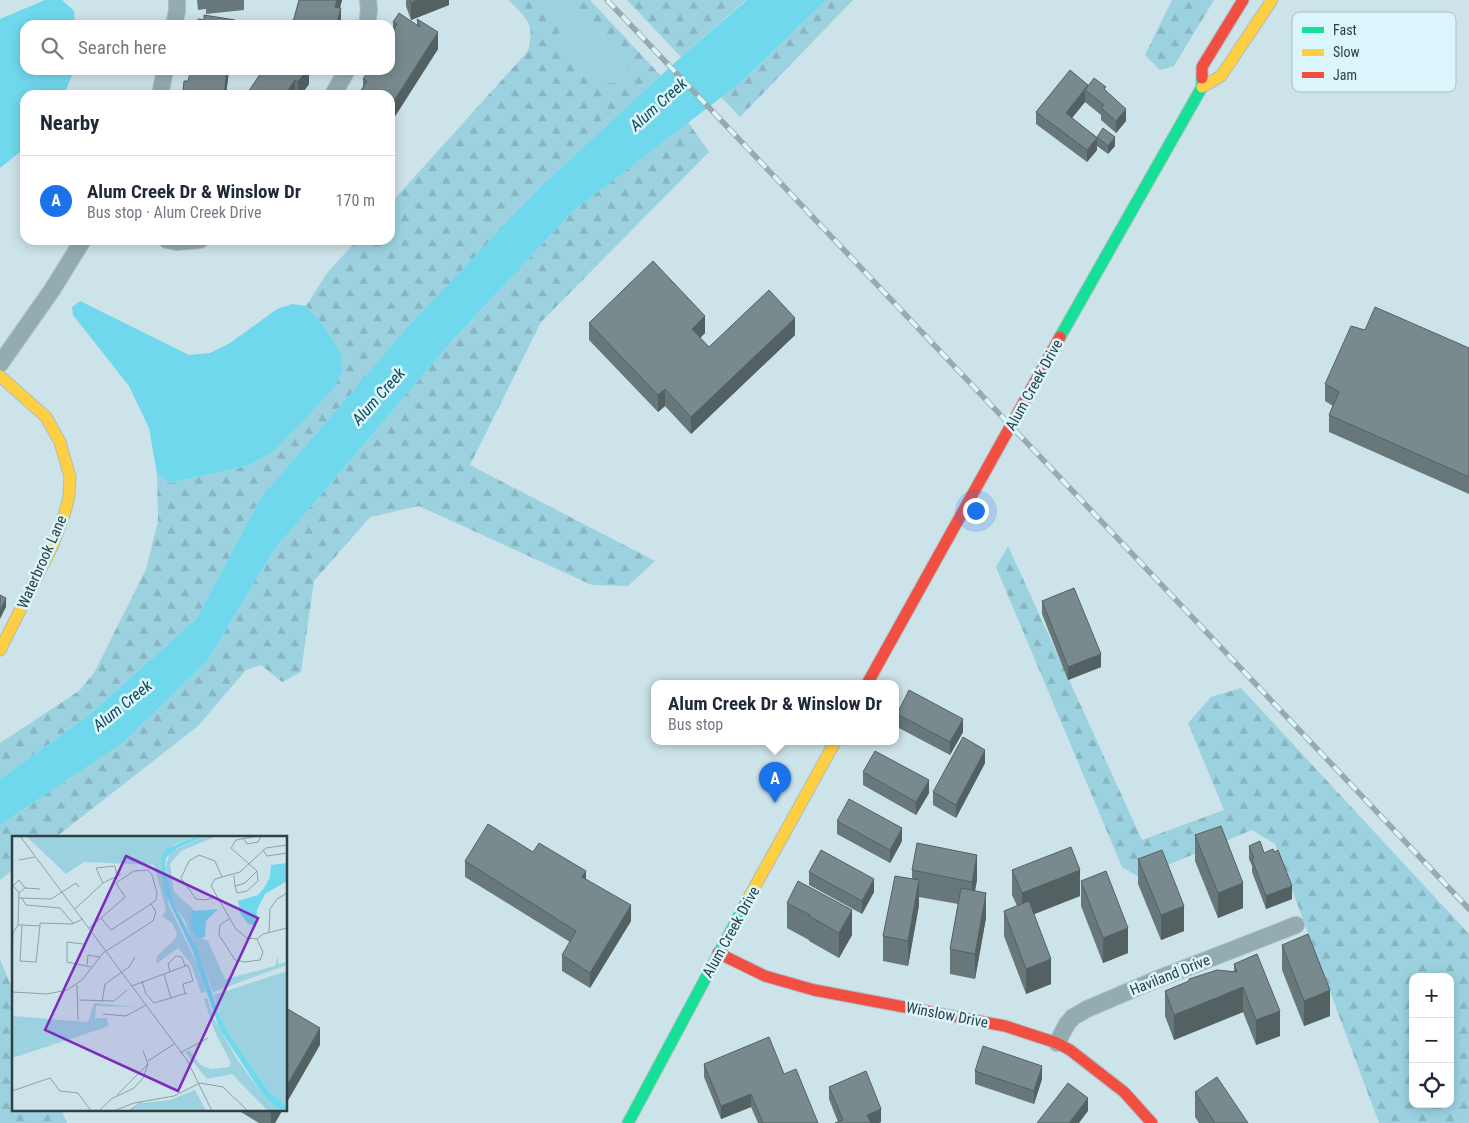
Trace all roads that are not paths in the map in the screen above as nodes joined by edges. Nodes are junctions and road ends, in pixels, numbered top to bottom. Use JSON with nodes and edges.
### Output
{"nodes":[{"id":1,"x":177,"y":0,"type":"edge"},
{"id":2,"x":368,"y":0,"type":"edge"},
{"id":3,"x":1243,"y":0,"type":"edge"},
{"id":4,"x":1272,"y":0,"type":"edge"},
{"id":5,"x":175,"y":20,"type":"edge"},
{"id":6,"x":368,"y":20,"type":"edge"},
{"id":7,"x":164,"y":75,"type":"edge"},
{"id":8,"x":344,"y":75,"type":"edge"},
{"id":9,"x":1202,"y":87,"type":"junction"},
{"id":10,"x":161,"y":90,"type":"edge"},
{"id":11,"x":336,"y":90,"type":"edge"},
{"id":12,"x":81,"y":245,"type":"edge"},
{"id":13,"x":0,"y":364,"type":"edge"},
{"id":14,"x":0,"y":376,"type":"edge"},
{"id":15,"x":0,"y":650,"type":"edge"},
{"id":16,"x":869,"y":680,"type":"edge"},
{"id":17,"x":833,"y":745,"type":"edge"},
{"id":18,"x":1296,"y":925,"type":"dead end"},
{"id":19,"x":718,"y":953,"type":"junction"},
{"id":20,"x":1057,"y":1043,"type":"junction"},
{"id":21,"x":628,"y":1123,"type":"edge"},
{"id":22,"x":1152,"y":1123,"type":"edge"}],
"edges":[{"from":1,"to":5,"type":"street"},
{"from":2,"to":6,"type":"street"},
{"from":3,"to":9,"type":"main road","name":"Alum Creek Drive"},
{"from":4,"to":9,"type":"main road","name":"Alum Creek Drive"},
{"from":7,"to":10,"type":"street"},
{"from":8,"to":11,"type":"street"},
{"from":9,"to":16,"type":"main road","name":"Alum Creek Drive"},
{"from":12,"to":13,"type":"street"},
{"from":14,"to":15,"type":"main road","name":"Waterbrook Lane"},
{"from":17,"to":19,"type":"main road","name":"Alum Creek Drive"},
{"from":18,"to":20,"type":"street","name":"Haviland Drive"},
{"from":19,"to":20,"type":"main road","name":"Winslow Drive"},
{"from":19,"to":21,"type":"main road","name":"Alum Creek Drive"},
{"from":20,"to":22,"type":"main road","name":"Winslow Drive"}]}
